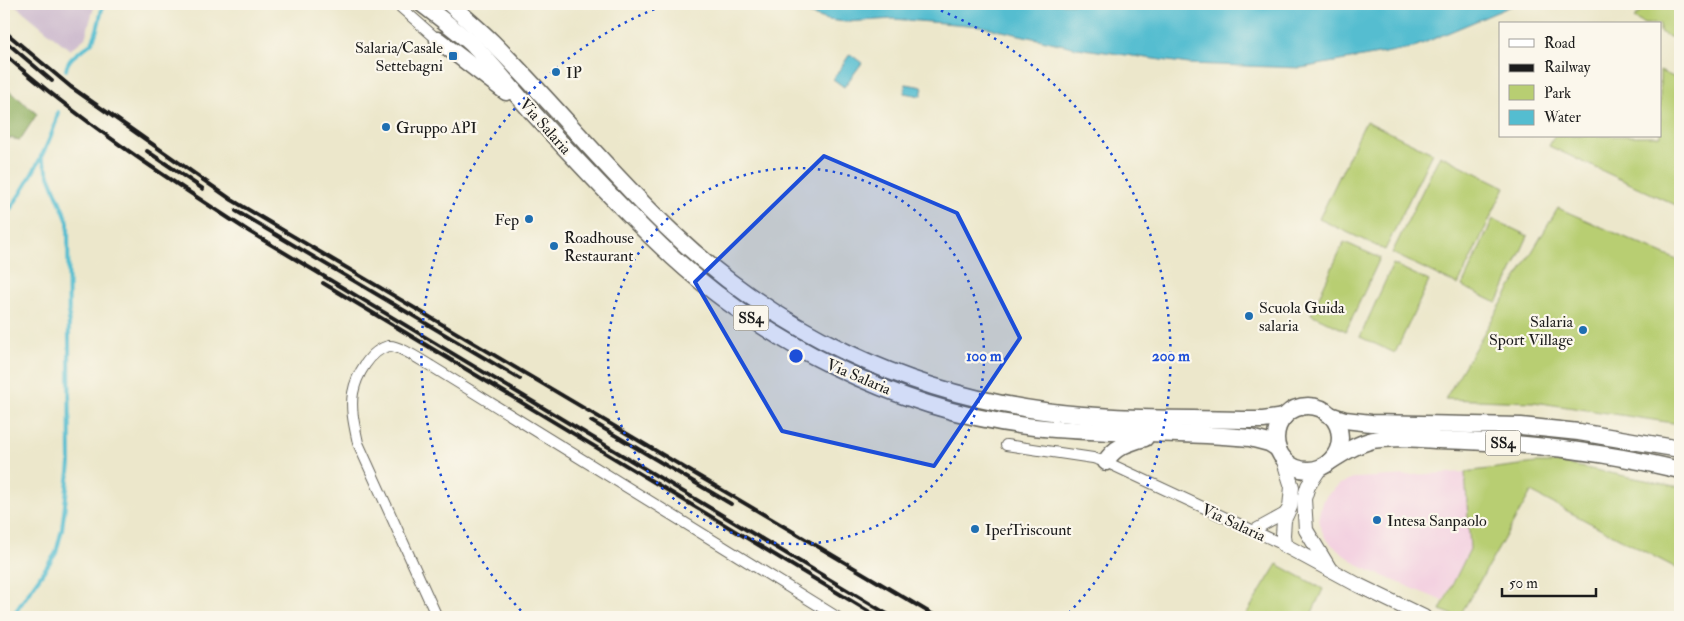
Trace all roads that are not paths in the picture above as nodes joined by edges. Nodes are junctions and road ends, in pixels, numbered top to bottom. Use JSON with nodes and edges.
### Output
{"nodes":[{"id":1,"x":397,"y":4,"type":"edge"},
{"id":2,"x":422,"y":4,"type":"edge"},
{"id":3,"x":450,"y":4,"type":"edge"},
{"id":4,"x":438,"y":40,"type":"joint"},
{"id":5,"x":531,"y":111,"type":"junction"},
{"id":6,"x":1327,"y":414,"type":"junction"},
{"id":7,"x":1284,"y":418,"type":"junction"},
{"id":8,"x":1165,"y":434,"type":"junction"},
{"id":9,"x":1006,"y":445,"type":"dead end"},
{"id":10,"x":1680,"y":449,"type":"edge"},
{"id":11,"x":1280,"y":453,"type":"junction"},
{"id":12,"x":1106,"y":462,"type":"junction"},
{"id":13,"x":1324,"y":465,"type":"junction"},
{"id":14,"x":1680,"y":470,"type":"edge"},
{"id":15,"x":1290,"y":507,"type":"junction"},
{"id":16,"x":1252,"y":530,"type":"junction"},
{"id":17,"x":1284,"y":545,"type":"junction"},
{"id":18,"x":1331,"y":570,"type":"junction"},
{"id":19,"x":437,"y":617,"type":"edge"},
{"id":20,"x":838,"y":617,"type":"edge"},
{"id":21,"x":1424,"y":617,"type":"edge"}],
"edges":[{"from":1,"to":4,"type":"street"},
{"from":2,"to":5,"type":"main road","name":"Via Salaria","number":"SS4"},
{"from":3,"to":7,"type":"main road","name":"Via Salaria","number":"SS4"},
{"from":4,"to":5,"type":"main road"},
{"from":5,"to":8,"type":"main road","name":"Via Salaria","number":"SS4"},
{"from":6,"to":7,"type":"main road"},
{"from":6,"to":10,"type":"main road","number":"SS4"},
{"from":6,"to":13,"type":"main road"},
{"from":7,"to":11,"type":"main road"},
{"from":8,"to":11,"type":"main road","name":"Via Salaria","number":"SS4"},
{"from":8,"to":12,"type":"main road"},
{"from":9,"to":12,"type":"street","name":"Via Salaria"},
{"from":11,"to":13,"type":"main road"},
{"from":11,"to":15,"type":"street"},
{"from":12,"to":16,"type":"street","name":"Via Salaria"},
{"from":13,"to":14,"type":"main road","number":"SS4"},
{"from":13,"to":18,"type":"street"},
{"from":15,"to":16,"type":"street"},
{"from":15,"to":17,"type":"street"},
{"from":16,"to":17,"type":"street","name":"Via Salaria"},
{"from":17,"to":18,"type":"street","name":"Via Salaria"},
{"from":18,"to":21,"type":"street","name":"Via Salaria"},
{"from":19,"to":20,"type":"street"}]}
